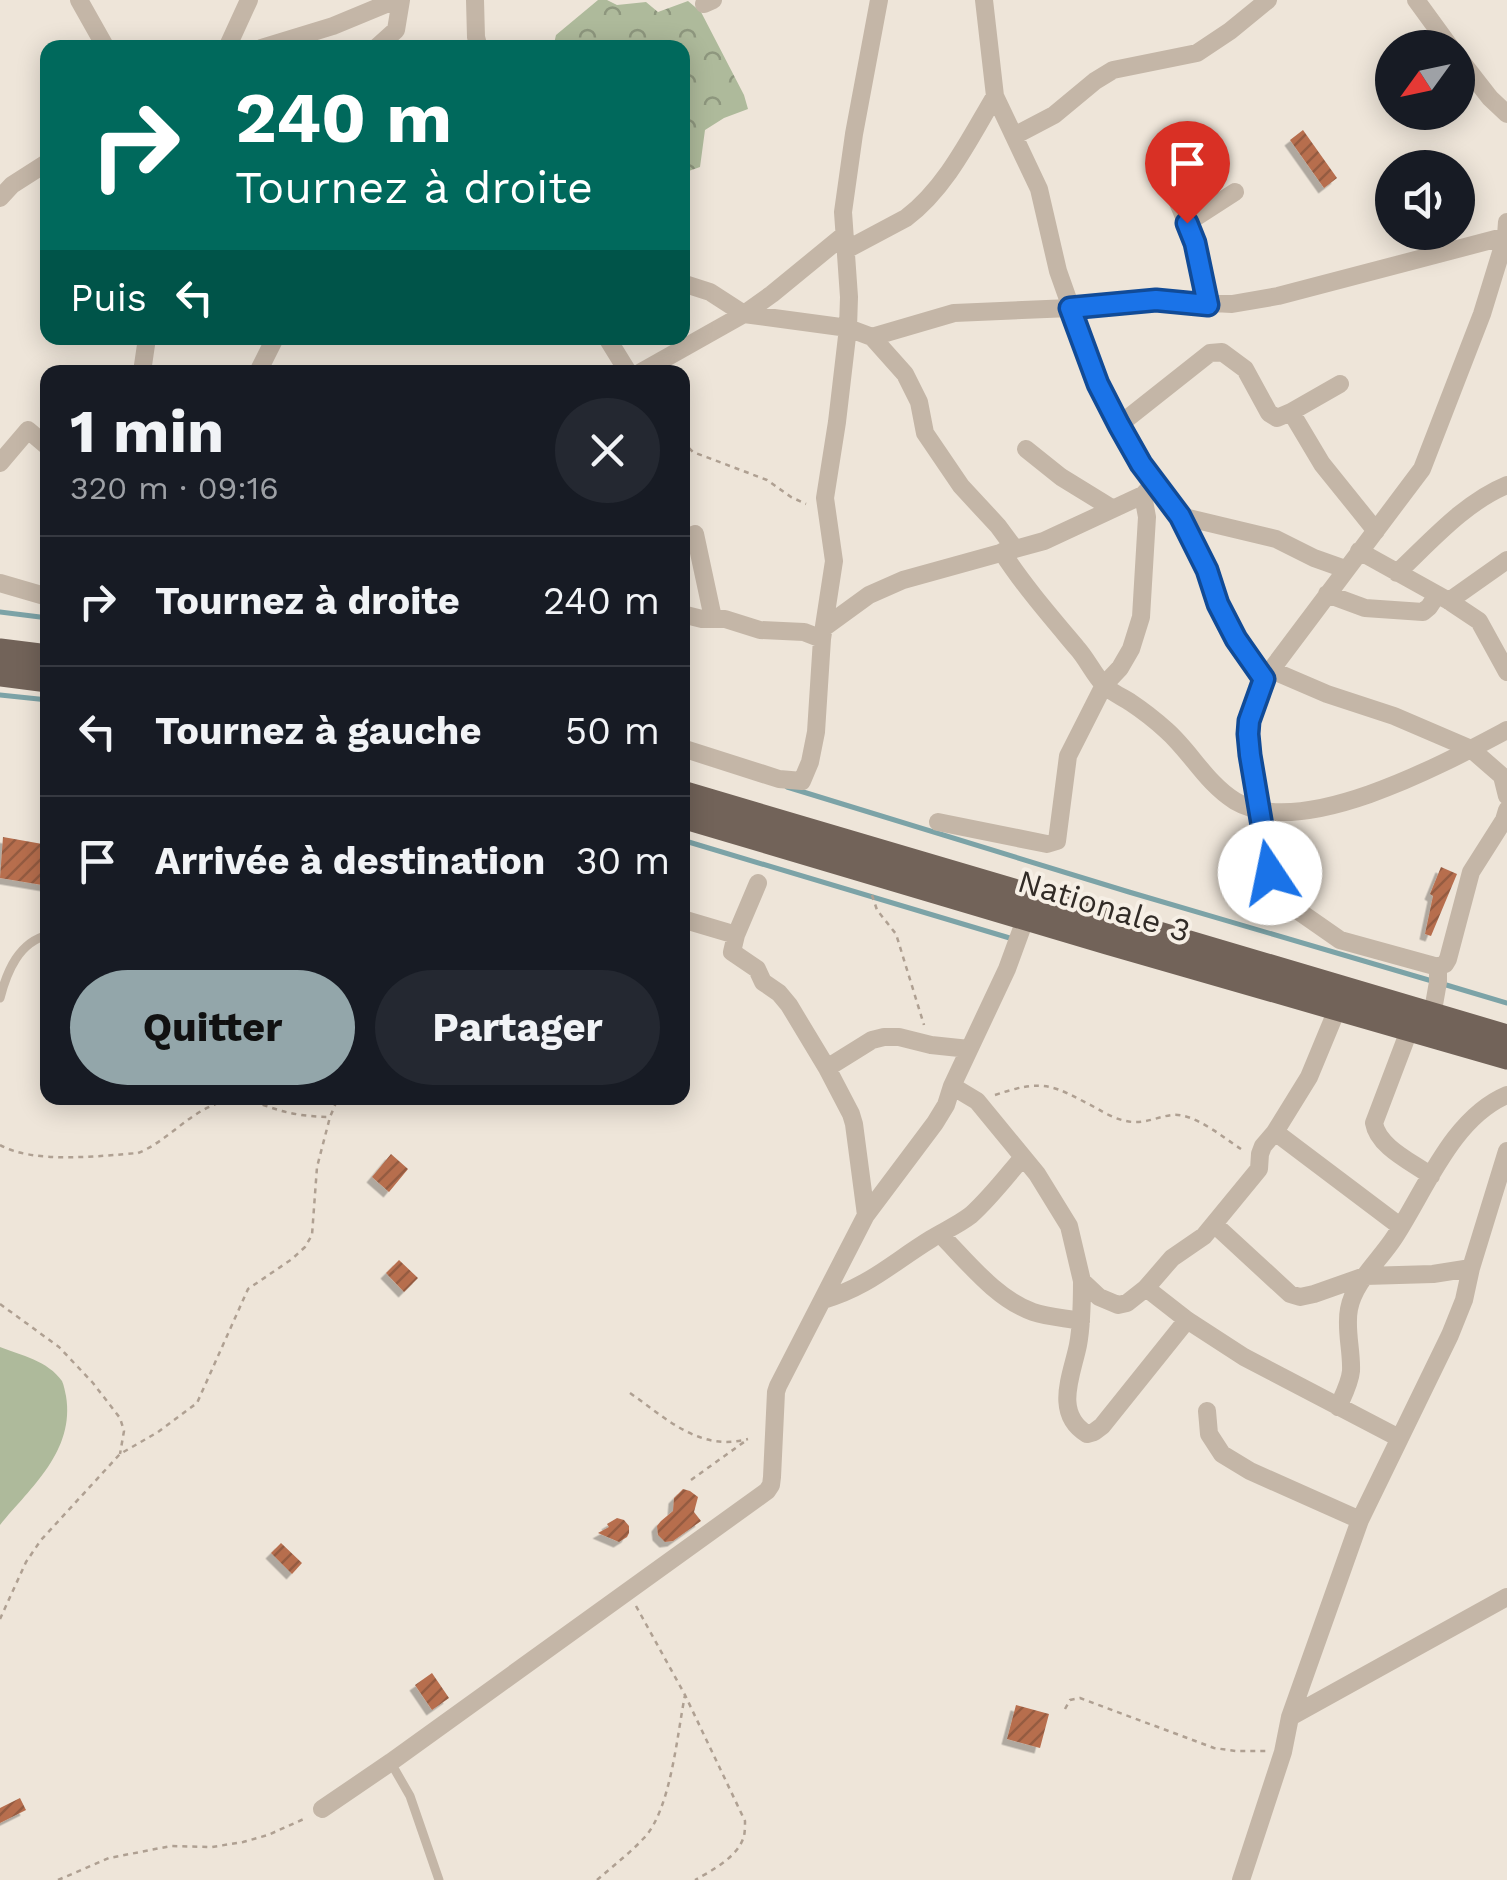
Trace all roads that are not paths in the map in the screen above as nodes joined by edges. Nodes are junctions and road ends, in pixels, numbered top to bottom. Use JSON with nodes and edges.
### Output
{"nodes":[{"id":1,"x":79,"y":0,"type":"edge"},
{"id":2,"x":250,"y":0,"type":"edge"},
{"id":3,"x":399,"y":0,"type":"edge"},
{"id":4,"x":475,"y":0,"type":"edge"},
{"id":5,"x":878,"y":0,"type":"edge"},
{"id":6,"x":984,"y":0,"type":"edge"},
{"id":7,"x":1268,"y":0,"type":"edge"},
{"id":8,"x":1416,"y":0,"type":"edge"},
{"id":9,"x":1438,"y":30,"type":"edge"},
{"id":10,"x":102,"y":40,"type":"edge"},
{"id":11,"x":232,"y":40,"type":"edge"},
{"id":12,"x":287,"y":40,"type":"edge"},
{"id":13,"x":385,"y":40,"type":"edge"},
{"id":14,"x":477,"y":40,"type":"edge"},
{"id":15,"x":1475,"y":79,"type":"edge"},
{"id":16,"x":995,"y":96,"type":"junction"},
{"id":17,"x":1507,"y":114,"type":"edge"},
{"id":18,"x":1014,"y":136,"type":"junction"},
{"id":19,"x":40,"y":166,"type":"edge"},
{"id":20,"x":4,"y":185,"type":"edge"},
{"id":21,"x":1174,"y":192,"type":"dead end"},
{"id":22,"x":1236,"y":192,"type":"dead end"},
{"id":23,"x":1507,"y":222,"type":"edge"},
{"id":24,"x":1187,"y":223,"type":"junction"},
{"id":25,"x":1506,"y":236,"type":"edge"},
{"id":26,"x":845,"y":242,"type":"junction"},
{"id":27,"x":690,"y":286,"type":"edge"},
{"id":28,"x":1208,"y":305,"type":"junction"},
{"id":29,"x":1070,"y":308,"type":"junction"},
{"id":30,"x":744,"y":314,"type":"junction"},
{"id":31,"x":848,"y":328,"type":"junction"},
{"id":32,"x":872,"y":336,"type":"junction"},
{"id":33,"x":690,"y":344,"type":"edge"},
{"id":34,"x":689,"y":345,"type":"edge"},
{"id":35,"x":653,"y":365,"type":"edge"},
{"id":36,"x":1340,"y":384,"type":"dead end"},
{"id":37,"x":1291,"y":412,"type":"junction"},
{"id":38,"x":1119,"y":425,"type":"junction"},
{"id":39,"x":40,"y":440,"type":"edge"},
{"id":40,"x":1026,"y":450,"type":"dead end"},
{"id":41,"x":0,"y":462,"type":"edge"},
{"id":42,"x":1507,"y":485,"type":"edge"},
{"id":43,"x":1149,"y":489,"type":"junction"},
{"id":44,"x":1113,"y":509,"type":"junction"},
{"id":45,"x":1180,"y":516,"type":"junction"},
{"id":46,"x":1376,"y":531,"type":"junction"},
{"id":47,"x":694,"y":534,"type":"dead end"},
{"id":48,"x":1009,"y":550,"type":"junction"},
{"id":49,"x":1359,"y":551,"type":"junction"},
{"id":50,"x":1507,"y":560,"type":"edge"},
{"id":51,"x":1344,"y":569,"type":"junction"},
{"id":52,"x":1397,"y":573,"type":"junction"},
{"id":53,"x":0,"y":583,"type":"edge"},
{"id":54,"x":1327,"y":594,"type":"junction"},
{"id":55,"x":40,"y":595,"type":"edge"},
{"id":56,"x":1443,"y":598,"type":"junction"},
{"id":57,"x":690,"y":616,"type":"edge"},
{"id":58,"x":713,"y":618,"type":"junction"},
{"id":59,"x":823,"y":633,"type":"junction"},
{"id":60,"x":0,"y":651,"type":"edge"},
{"id":61,"x":40,"y":656,"type":"edge"},
{"id":62,"x":1507,"y":672,"type":"edge"},
{"id":63,"x":0,"y":674,"type":"edge"},
{"id":64,"x":1267,"y":674,"type":"junction"},
{"id":65,"x":40,"y":679,"type":"edge"},
{"id":66,"x":1104,"y":685,"type":"junction"},
{"id":67,"x":1507,"y":730,"type":"edge"},
{"id":68,"x":1471,"y":750,"type":"junction"},
{"id":69,"x":690,"y":751,"type":"edge"},
{"id":70,"x":690,"y":795,"type":"edge"},
{"id":71,"x":1507,"y":796,"type":"edge"},
{"id":72,"x":1507,"y":810,"type":"edge"},
{"id":73,"x":1259,"y":812,"type":"junction"},
{"id":74,"x":690,"y":818,"type":"edge"},
{"id":75,"x":938,"y":822,"type":"dead end"},
{"id":76,"x":758,"y":883,"type":"dead end"},
{"id":77,"x":1026,"y":916,"type":"junction"},
{"id":78,"x":690,"y":922,"type":"edge"},
{"id":79,"x":736,"y":936,"type":"junction"},
{"id":80,"x":40,"y":938,"type":"edge"},
{"id":81,"x":1438,"y":967,"type":"junction"},
{"id":82,"x":0,"y":998,"type":"edge"},
{"id":83,"x":1338,"y":1007,"type":"junction"},
{"id":84,"x":1421,"y":1022,"type":"junction"},
{"id":85,"x":1507,"y":1037,"type":"edge"},
{"id":86,"x":969,"y":1049,"type":"junction"},
{"id":87,"x":1507,"y":1057,"type":"edge"},
{"id":88,"x":828,"y":1068,"type":"junction"},
{"id":89,"x":952,"y":1086,"type":"junction"},
{"id":90,"x":1507,"y":1095,"type":"edge"},
{"id":91,"x":1275,"y":1132,"type":"junction"},
{"id":92,"x":1507,"y":1150,"type":"edge"},
{"id":93,"x":1023,"y":1157,"type":"junction"},
{"id":94,"x":1431,"y":1176,"type":"junction"},
{"id":95,"x":866,"y":1215,"type":"junction"},
{"id":96,"x":1214,"y":1224,"type":"junction"},
{"id":97,"x":1402,"y":1227,"type":"junction"},
{"id":98,"x":940,"y":1234,"type":"junction"},
{"id":99,"x":1471,"y":1268,"type":"junction"},
{"id":100,"x":1365,"y":1276,"type":"junction"},
{"id":101,"x":1082,"y":1281,"type":"junction"},
{"id":102,"x":1146,"y":1288,"type":"junction"},
{"id":103,"x":823,"y":1300,"type":"junction"},
{"id":104,"x":1187,"y":1320,"type":"junction"},
{"id":105,"x":1081,"y":1321,"type":"junction"},
{"id":106,"x":1338,"y":1407,"type":"junction"},
{"id":107,"x":1207,"y":1411,"type":"dead end"},
{"id":108,"x":1398,"y":1438,"type":"junction"},
{"id":109,"x":1360,"y":1520,"type":"junction"},
{"id":110,"x":1507,"y":1596,"type":"edge"},
{"id":111,"x":1290,"y":1717,"type":"junction"},
{"id":112,"x":391,"y":1762,"type":"junction"},
{"id":113,"x":322,"y":1809,"type":"road end"},
{"id":114,"x":439,"y":1880,"type":"edge"},
{"id":115,"x":1242,"y":1880,"type":"edge"}],
"edges":[{"from":1,"to":10,"type":"street"},
{"from":2,"to":11,"type":"street"},
{"from":3,"to":12,"type":"street"},
{"from":3,"to":13,"type":"street"},
{"from":4,"to":14,"type":"street"},
{"from":5,"to":26,"type":"street"},
{"from":6,"to":16,"type":"street"},
{"from":7,"to":18,"type":"street"},
{"from":8,"to":9,"type":"street"},
{"from":15,"to":17,"type":"street"},
{"from":16,"to":18,"type":"street"},
{"from":16,"to":26,"type":"street"},
{"from":18,"to":29,"type":"street"},
{"from":19,"to":20,"type":"street"},
{"from":21,"to":24,"type":"street"},
{"from":22,"to":24,"type":"street"},
{"from":23,"to":25,"type":"street"},
{"from":24,"to":28,"type":"street"},
{"from":25,"to":28,"type":"street"},
{"from":25,"to":46,"type":"street"},
{"from":26,"to":30,"type":"street"},
{"from":26,"to":31,"type":"street"},
{"from":27,"to":30,"type":"street"},
{"from":28,"to":29,"type":"street"},
{"from":29,"to":32,"type":"street"},
{"from":29,"to":38,"type":"street"},
{"from":30,"to":31,"type":"street"},
{"from":30,"to":33,"type":"street"},
{"from":31,"to":32,"type":"street"},
{"from":31,"to":59,"type":"street"},
{"from":32,"to":48,"type":"street"},
{"from":34,"to":35,"type":"street"},
{"from":36,"to":37,"type":"street"},
{"from":37,"to":38,"type":"street"},
{"from":37,"to":46,"type":"street"},
{"from":38,"to":43,"type":"street"},
{"from":39,"to":41,"type":"street"},
{"from":40,"to":44,"type":"street"},
{"from":42,"to":52,"type":"street"},
{"from":43,"to":44,"type":"street"},
{"from":43,"to":45,"type":"street"},
{"from":43,"to":66,"type":"street"},
{"from":44,"to":48,"type":"street"},
{"from":45,"to":51,"type":"street"},
{"from":45,"to":64,"type":"street"},
{"from":46,"to":49,"type":"street"},
{"from":47,"to":58,"type":"street"},
{"from":48,"to":59,"type":"street"},
{"from":48,"to":66,"type":"street"},
{"from":49,"to":51,"type":"street"},
{"from":49,"to":52,"type":"street"},
{"from":50,"to":56,"type":"street"},
{"from":51,"to":54,"type":"street"},
{"from":52,"to":56,"type":"street"},
{"from":53,"to":55,"type":"street"},
{"from":54,"to":56,"type":"street"},
{"from":54,"to":64,"type":"street"},
{"from":56,"to":62,"type":"street"},
{"from":57,"to":58,"type":"street"},
{"from":58,"to":59,"type":"street"},
{"from":59,"to":69,"type":"street"},
{"from":60,"to":61,"type":"main road"},
{"from":63,"to":65,"type":"main road"},
{"from":64,"to":68,"type":"street"},
{"from":64,"to":73,"type":"street"},
{"from":66,"to":73,"type":"street"},
{"from":66,"to":75,"type":"street"},
{"from":67,"to":68,"type":"street"},
{"from":68,"to":71,"type":"street"},
{"from":68,"to":73,"type":"street"},
{"from":70,"to":84,"type":"main road"},
{"from":72,"to":81,"type":"street"},
{"from":73,"to":81,"type":"street"},
{"from":74,"to":77,"type":"main road","name":"Nationale 3"},
{"from":76,"to":79,"type":"street"},
{"from":77,"to":83,"type":"main road","name":"Nationale 3"},
{"from":77,"to":86,"type":"street"},
{"from":78,"to":79,"type":"street"},
{"from":79,"to":88,"type":"street"},
{"from":80,"to":82,"type":"lane"},
{"from":81,"to":84,"type":"street"},
{"from":83,"to":84,"type":"main road","name":"Nationale 3"},
{"from":83,"to":91,"type":"street"},
{"from":84,"to":85,"type":"main road"},
{"from":84,"to":87,"type":"main road","name":"Nationale 3"},
{"from":84,"to":94,"type":"street"},
{"from":86,"to":88,"type":"street"},
{"from":86,"to":89,"type":"street"},
{"from":88,"to":95,"type":"street"},
{"from":89,"to":93,"type":"street"},
{"from":89,"to":95,"type":"street"},
{"from":90,"to":94,"type":"street"},
{"from":91,"to":96,"type":"street"},
{"from":91,"to":97,"type":"street"},
{"from":92,"to":99,"type":"street"},
{"from":93,"to":98,"type":"street"},
{"from":93,"to":101,"type":"street"},
{"from":94,"to":97,"type":"street"},
{"from":95,"to":103,"type":"street"},
{"from":96,"to":100,"type":"street"},
{"from":96,"to":102,"type":"street"},
{"from":97,"to":100,"type":"street"},
{"from":98,"to":103,"type":"street"},
{"from":98,"to":105,"type":"street"},
{"from":99,"to":100,"type":"street"},
{"from":99,"to":108,"type":"street"},
{"from":100,"to":106,"type":"street"},
{"from":101,"to":102,"type":"street"},
{"from":101,"to":105,"type":"street"},
{"from":102,"to":104,"type":"street"},
{"from":103,"to":112,"type":"street"},
{"from":104,"to":105,"type":"street"},
{"from":104,"to":106,"type":"street"},
{"from":106,"to":108,"type":"street"},
{"from":107,"to":109,"type":"street"},
{"from":108,"to":109,"type":"street"},
{"from":109,"to":111,"type":"street"},
{"from":110,"to":111,"type":"street"},
{"from":111,"to":115,"type":"street"},
{"from":112,"to":113,"type":"street"},
{"from":112,"to":114,"type":"lane"}]}
